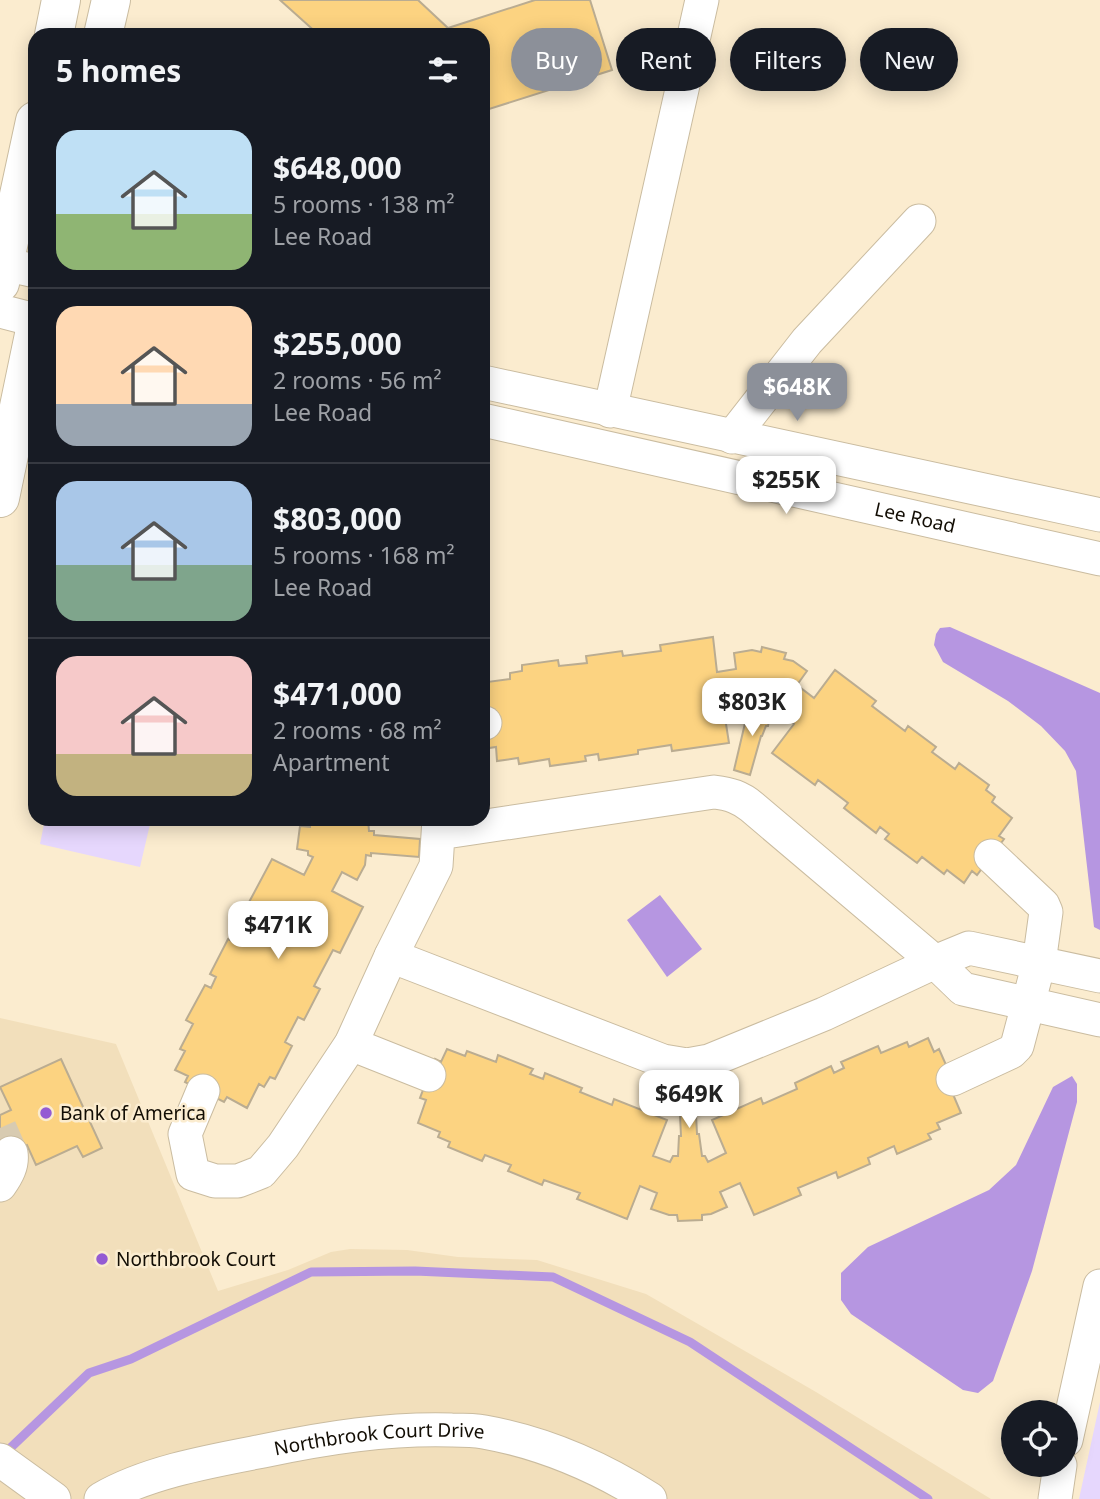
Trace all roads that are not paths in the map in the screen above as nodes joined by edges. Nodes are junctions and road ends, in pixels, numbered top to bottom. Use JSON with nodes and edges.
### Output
{"nodes":[{"id":1,"x":61,"y":0,"type":"edge"},
{"id":2,"x":111,"y":0,"type":"edge"},
{"id":3,"x":702,"y":0,"type":"edge"},
{"id":4,"x":55,"y":28,"type":"edge"},
{"id":5,"x":105,"y":28,"type":"edge"},
{"id":6,"x":28,"y":163,"type":"edge"},
{"id":7,"x":919,"y":220,"type":"dead end"},
{"id":8,"x":10,"y":270,"type":"edge"},
{"id":9,"x":0,"y":310,"type":"edge"},
{"id":10,"x":28,"y":318,"type":"edge"},
{"id":11,"x":28,"y":364,"type":"edge"},
{"id":12,"x":490,"y":384,"type":"edge"},
{"id":13,"x":610,"y":411,"type":"junction"},
{"id":14,"x":490,"y":422,"type":"edge"},
{"id":15,"x":732,"y":437,"type":"junction"},
{"id":16,"x":0,"y":498,"type":"edge"},
{"id":17,"x":1100,"y":515,"type":"edge"},
{"id":18,"x":1100,"y":558,"type":"edge"},
{"id":19,"x":490,"y":820,"type":"edge"},
{"id":20,"x":439,"y":826,"type":"edge"},
{"id":21,"x":991,"y":856,"type":"dead end"},
{"id":22,"x":391,"y":956,"type":"junction"},
{"id":23,"x":935,"y":962,"type":"junction"},
{"id":24,"x":1039,"y":963,"type":"junction"},
{"id":25,"x":1100,"y":976,"type":"edge"},
{"id":26,"x":1029,"y":1004,"type":"junction"},
{"id":27,"x":1100,"y":1020,"type":"edge"},
{"id":28,"x":351,"y":1044,"type":"junction"},
{"id":29,"x":429,"y":1076,"type":"dead end"},
{"id":30,"x":953,"y":1079,"type":"dead end"},
{"id":31,"x":202,"y":1091,"type":"dead end"},
{"id":32,"x":1100,"y":1286,"type":"edge"},
{"id":33,"x":1075,"y":1400,"type":"edge"},
{"id":34,"x":0,"y":1460,"type":"edge"},
{"id":35,"x":1058,"y":1477,"type":"edge"},
{"id":36,"x":42,"y":1490,"type":"edge"},
{"id":37,"x":101,"y":1499,"type":"edge"},
{"id":38,"x":650,"y":1499,"type":"edge"},
{"id":39,"x":1055,"y":1499,"type":"edge"}],
"edges":[{"from":1,"to":4,"type":"main road"},
{"from":2,"to":5,"type":"main road"},
{"from":3,"to":13,"type":"street"},
{"from":6,"to":8,"type":"main road"},
{"from":7,"to":15,"type":"street"},
{"from":9,"to":10,"type":"street"},
{"from":11,"to":16,"type":"main road"},
{"from":12,"to":13,"type":"street","name":"Lee Road"},
{"from":13,"to":15,"type":"street","name":"Lee Road"},
{"from":14,"to":18,"type":"street","name":"Lee Road"},
{"from":15,"to":17,"type":"street","name":"Lee Road"},
{"from":19,"to":23,"type":"street"},
{"from":20,"to":22,"type":"street"},
{"from":21,"to":24,"type":"street"},
{"from":22,"to":23,"type":"street"},
{"from":22,"to":28,"type":"street"},
{"from":23,"to":24,"type":"street"},
{"from":23,"to":26,"type":"street"},
{"from":24,"to":25,"type":"street"},
{"from":24,"to":26,"type":"street"},
{"from":26,"to":27,"type":"street"},
{"from":26,"to":30,"type":"street"},
{"from":28,"to":29,"type":"street"},
{"from":28,"to":31,"type":"street"},
{"from":32,"to":33,"type":"street"},
{"from":34,"to":36,"type":"street"},
{"from":35,"to":39,"type":"street"},
{"from":37,"to":38,"type":"street","name":"Northbrook Court Drive"}]}
